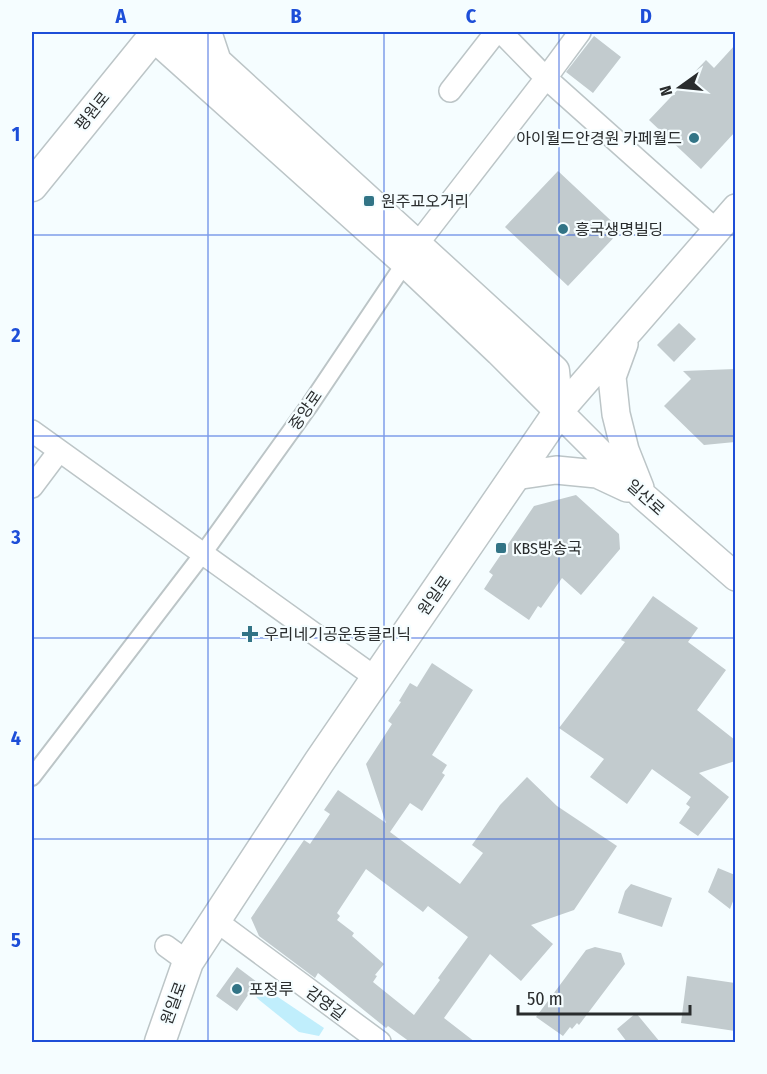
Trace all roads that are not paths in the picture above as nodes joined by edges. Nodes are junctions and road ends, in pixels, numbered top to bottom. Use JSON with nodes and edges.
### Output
{"nodes":[{"id":1,"x":206,"y":32,"type":"edge"},
{"id":2,"x":499,"y":32,"type":"edge"},
{"id":3,"x":580,"y":32,"type":"edge"},
{"id":4,"x":160,"y":33,"type":"edge"},
{"id":5,"x":216,"y":62,"type":"junction"},
{"id":6,"x":546,"y":78,"type":"junction"},
{"id":7,"x":450,"y":91,"type":"dead end"},
{"id":8,"x":32,"y":186,"type":"edge"},
{"id":9,"x":735,"y":208,"type":"edge"},
{"id":10,"x":716,"y":230,"type":"junction"},
{"id":11,"x":410,"y":254,"type":"junction"},
{"id":12,"x":629,"y":330,"type":"junction"},
{"id":13,"x":558,"y":413,"type":"junction"},
{"id":14,"x":32,"y":431,"type":"edge"},
{"id":15,"x":59,"y":451,"type":"junction"},
{"id":16,"x":515,"y":476,"type":"junction"},
{"id":17,"x":32,"y":487,"type":"edge"},
{"id":18,"x":642,"y":495,"type":"junction"},
{"id":19,"x":202,"y":555,"type":"junction"},
{"id":20,"x":735,"y":577,"type":"edge"},
{"id":21,"x":376,"y":678,"type":"junction"},
{"id":22,"x":32,"y":777,"type":"edge"},
{"id":23,"x":215,"y":920,"type":"junction"},
{"id":24,"x":160,"y":1042,"type":"edge"},
{"id":25,"x":380,"y":1042,"type":"edge"}],
"edges":[{"from":1,"to":5,"type":"main road"},
{"from":2,"to":6,"type":"street"},
{"from":2,"to":7,"type":"street"},
{"from":3,"to":6,"type":"street","name":"중앙로"},
{"from":4,"to":5,"type":"street"},
{"from":4,"to":8,"type":"main road","name":"평원로"},
{"from":4,"to":11,"type":"street"},
{"from":5,"to":11,"type":"main road"},
{"from":6,"to":10,"type":"street"},
{"from":6,"to":11,"type":"street","name":"중앙로"},
{"from":9,"to":10,"type":"street","name":"원일로"},
{"from":10,"to":12,"type":"street","name":"원일로"},
{"from":11,"to":13,"type":"main road"},
{"from":11,"to":19,"type":"street","name":"중앙로"},
{"from":12,"to":13,"type":"street","name":"원일로"},
{"from":12,"to":18,"type":"street"},
{"from":13,"to":16,"type":"main road","name":"원일로"},
{"from":13,"to":18,"type":"street","name":"일산로"},
{"from":14,"to":15,"type":"street"},
{"from":15,"to":17,"type":"street"},
{"from":15,"to":19,"type":"street"},
{"from":16,"to":18,"type":"street"},
{"from":16,"to":21,"type":"main road","name":"원일로"},
{"from":18,"to":20,"type":"street","name":"일산로"},
{"from":19,"to":21,"type":"street"},
{"from":19,"to":22,"type":"street","name":"중앙로"},
{"from":21,"to":23,"type":"main road","name":"원일로"},
{"from":23,"to":24,"type":"main road","name":"원일로"},
{"from":23,"to":25,"type":"street","name":"감영길"}]}
